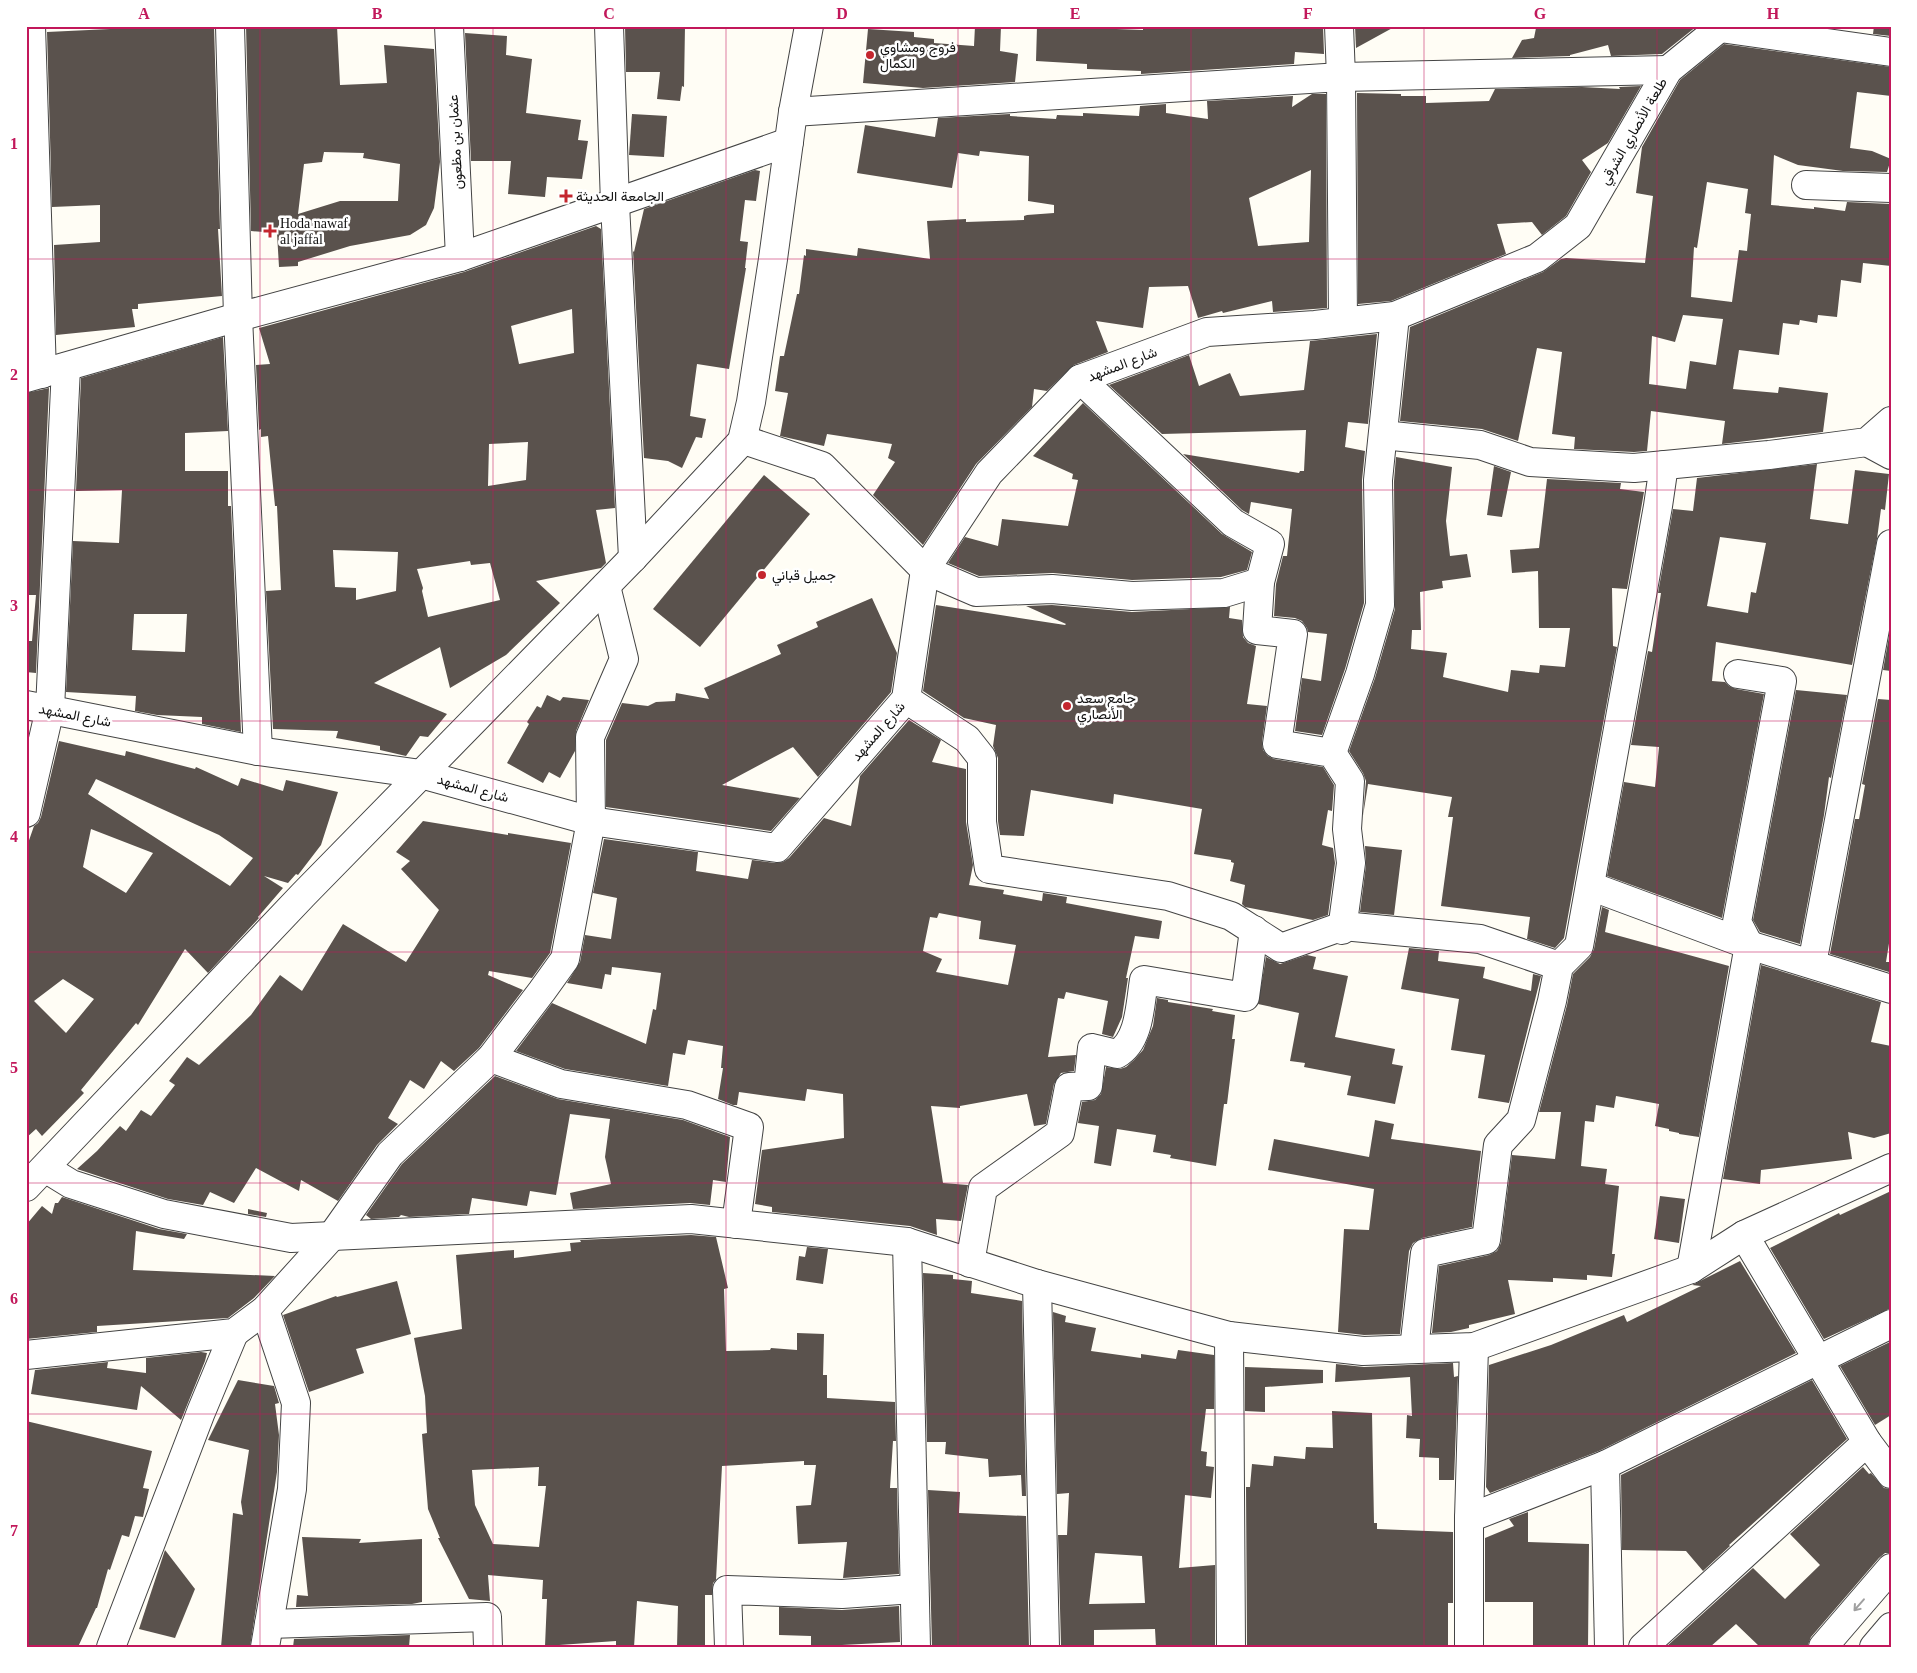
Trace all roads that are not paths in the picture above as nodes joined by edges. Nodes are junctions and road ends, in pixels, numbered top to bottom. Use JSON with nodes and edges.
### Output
{"nodes":[{"id":1,"x":32,"y":26,"type":"edge"},
{"id":2,"x":230,"y":26,"type":"edge"},
{"id":3,"x":449,"y":26,"type":"edge"},
{"id":4,"x":609,"y":26,"type":"edge"},
{"id":5,"x":809,"y":26,"type":"edge"},
{"id":6,"x":1339,"y":26,"type":"edge"},
{"id":7,"x":1721,"y":27,"type":"edge"},
{"id":8,"x":1891,"y":52,"type":"edge"},
{"id":9,"x":1668,"y":70,"type":"junction"},
{"id":10,"x":1341,"y":77,"type":"junction"},
{"id":11,"x":793,"y":112,"type":"junction"},
{"id":12,"x":789,"y":142,"type":"junction"},
{"id":13,"x":1806,"y":185,"type":"dead end"},
{"id":14,"x":1891,"y":188,"type":"edge"},
{"id":15,"x":615,"y":204,"type":"junction"},
{"id":16,"x":1578,"y":226,"type":"joint"},
{"id":17,"x":460,"y":257,"type":"junction"},
{"id":18,"x":1395,"y":316,"type":"junction"},
{"id":19,"x":238,"y":317,"type":"junction"},
{"id":20,"x":1343,"y":321,"type":"junction"},
{"id":21,"x":45,"y":373,"type":"edge"},
{"id":22,"x":1080,"y":379,"type":"junction"},
{"id":23,"x":1891,"y":421,"type":"edge"},
{"id":24,"x":1383,"y":435,"type":"junction"},
{"id":25,"x":742,"y":441,"type":"junction"},
{"id":26,"x":1867,"y":442,"type":"junction"},
{"id":27,"x":1891,"y":455,"type":"edge"},
{"id":28,"x":1664,"y":465,"type":"junction"},
{"id":29,"x":1891,"y":544,"type":"edge"},
{"id":30,"x":633,"y":558,"type":"junction"},
{"id":31,"x":925,"y":570,"type":"junction"},
{"id":32,"x":1260,"y":582,"type":"junction"},
{"id":33,"x":606,"y":586,"type":"junction"},
{"id":34,"x":1738,"y":674,"type":"dead end"},
{"id":35,"x":906,"y":699,"type":"junction"},
{"id":36,"x":38,"y":707,"type":"edge"},
{"id":37,"x":258,"y":751,"type":"junction"},
{"id":38,"x":1332,"y":752,"type":"junction"},
{"id":39,"x":421,"y":774,"type":"junction"},
{"id":40,"x":26,"y":813,"type":"edge"},
{"id":41,"x":591,"y":821,"type":"junction"},
{"id":42,"x":1590,"y":886,"type":"junction"},
{"id":43,"x":1343,"y":928,"type":"junction"},
{"id":44,"x":1254,"y":930,"type":"junction"},
{"id":45,"x":1749,"y":945,"type":"junction"},
{"id":46,"x":1812,"y":964,"type":"junction"},
{"id":47,"x":1559,"y":966,"type":"junction"},
{"id":48,"x":1891,"y":989,"type":"edge"},
{"id":49,"x":491,"y":1058,"type":"junction"},
{"id":50,"x":46,"y":1168,"type":"junction"},
{"id":51,"x":1891,"y":1168,"type":"edge"},
{"id":52,"x":26,"y":1187,"type":"edge"},
{"id":53,"x":736,"y":1224,"type":"junction"},
{"id":54,"x":1744,"y":1235,"type":"junction"},
{"id":55,"x":332,"y":1236,"type":"junction"},
{"id":56,"x":907,"y":1242,"type":"junction"},
{"id":57,"x":970,"y":1263,"type":"junction"},
{"id":58,"x":1691,"y":1269,"type":"junction"},
{"id":59,"x":1037,"y":1284,"type":"junction"},
{"id":60,"x":265,"y":1310,"type":"junction"},
{"id":61,"x":1891,"y":1324,"type":"edge"},
{"id":62,"x":234,"y":1333,"type":"junction"},
{"id":63,"x":1229,"y":1336,"type":"junction"},
{"id":64,"x":1474,"y":1347,"type":"junction"},
{"id":65,"x":1414,"y":1349,"type":"junction"},
{"id":66,"x":26,"y":1355,"type":"edge"},
{"id":67,"x":1817,"y":1360,"type":"junction"},
{"id":68,"x":1867,"y":1442,"type":"junction"},
{"id":69,"x":1605,"y":1465,"type":"junction"},
{"id":70,"x":1891,"y":1474,"type":"edge"},
{"id":71,"x":1469,"y":1518,"type":"junction"},
{"id":72,"x":1891,"y":1568,"type":"edge"},
{"id":73,"x":914,"y":1589,"type":"junction"},
{"id":74,"x":1891,"y":1627,"type":"edge"},
{"id":75,"x":267,"y":1636,"type":"edge"},
{"id":76,"x":111,"y":1647,"type":"edge"},
{"id":77,"x":488,"y":1647,"type":"edge"},
{"id":78,"x":729,"y":1647,"type":"edge"},
{"id":79,"x":916,"y":1647,"type":"edge"},
{"id":80,"x":1045,"y":1647,"type":"edge"},
{"id":81,"x":1231,"y":1647,"type":"edge"},
{"id":82,"x":1469,"y":1647,"type":"edge"},
{"id":83,"x":1609,"y":1647,"type":"edge"},
{"id":84,"x":1643,"y":1647,"type":"edge"},
{"id":85,"x":1823,"y":1647,"type":"edge"},
{"id":86,"x":1874,"y":1647,"type":"edge"}],
"edges":[{"from":1,"to":21,"type":"street"},
{"from":2,"to":19,"type":"street"},
{"from":3,"to":17,"type":"street","name":"عثمان بن مظعون"},
{"from":4,"to":15,"type":"street"},
{"from":5,"to":11,"type":"street"},
{"from":6,"to":10,"type":"street"},
{"from":7,"to":8,"type":"street"},
{"from":7,"to":9,"type":"street","name":"طلعة الأنصاري الشرقي"},
{"from":9,"to":10,"type":"street"},
{"from":9,"to":16,"type":"street","name":"طلعة الأنصاري الشرقي"},
{"from":10,"to":11,"type":"street"},
{"from":10,"to":20,"type":"street"},
{"from":11,"to":12,"type":"street"},
{"from":12,"to":15,"type":"street"},
{"from":12,"to":25,"type":"street"},
{"from":13,"to":14,"type":"street"},
{"from":15,"to":17,"type":"street"},
{"from":15,"to":30,"type":"street"},
{"from":16,"to":18,"type":"street","name":"شارع المشهد"},
{"from":17,"to":19,"type":"street"},
{"from":18,"to":20,"type":"street","name":"شارع المشهد"},
{"from":18,"to":24,"type":"street"},
{"from":19,"to":21,"type":"street"},
{"from":19,"to":37,"type":"street"},
{"from":20,"to":22,"type":"street","name":"شارع المشهد"},
{"from":21,"to":36,"type":"street"},
{"from":22,"to":31,"type":"street","name":"شارع المشهد"},
{"from":22,"to":32,"type":"street"},
{"from":23,"to":26,"type":"street"},
{"from":24,"to":28,"type":"street"},
{"from":24,"to":38,"type":"street"},
{"from":25,"to":30,"type":"street"},
{"from":25,"to":31,"type":"street"},
{"from":26,"to":27,"type":"street"},
{"from":26,"to":28,"type":"street"},
{"from":28,"to":42,"type":"street"},
{"from":29,"to":46,"type":"street"},
{"from":30,"to":33,"type":"street"},
{"from":31,"to":32,"type":"street"},
{"from":31,"to":35,"type":"street","name":"شارع المشهد"},
{"from":32,"to":38,"type":"street"},
{"from":33,"to":39,"type":"street"},
{"from":33,"to":41,"type":"street"},
{"from":34,"to":45,"type":"street"},
{"from":35,"to":41,"type":"street","name":"شارع المشهد"},
{"from":35,"to":44,"type":"street"},
{"from":36,"to":37,"type":"street","name":"شارع المشهد"},
{"from":36,"to":40,"type":"street"},
{"from":37,"to":39,"type":"street","name":"شارع المشهد"},
{"from":38,"to":43,"type":"street"},
{"from":39,"to":41,"type":"street","name":"شارع المشهد"},
{"from":39,"to":50,"type":"street"},
{"from":41,"to":49,"type":"street"},
{"from":42,"to":45,"type":"street"},
{"from":42,"to":47,"type":"street"},
{"from":43,"to":44,"type":"street"},
{"from":43,"to":47,"type":"street"},
{"from":44,"to":57,"type":"street"},
{"from":45,"to":46,"type":"street"},
{"from":45,"to":58,"type":"street"},
{"from":46,"to":48,"type":"street"},
{"from":47,"to":65,"type":"street"},
{"from":49,"to":53,"type":"street"},
{"from":49,"to":55,"type":"street"},
{"from":50,"to":52,"type":"street"},
{"from":50,"to":55,"type":"street"},
{"from":51,"to":54,"type":"street"},
{"from":53,"to":55,"type":"street"},
{"from":53,"to":56,"type":"street"},
{"from":54,"to":58,"type":"street"},
{"from":54,"to":67,"type":"street"},
{"from":55,"to":60,"type":"street"},
{"from":56,"to":57,"type":"street"},
{"from":56,"to":73,"type":"street"},
{"from":57,"to":59,"type":"street"},
{"from":58,"to":64,"type":"street"},
{"from":59,"to":63,"type":"street"},
{"from":59,"to":80,"type":"street"},
{"from":60,"to":62,"type":"street"},
{"from":60,"to":75,"type":"street"},
{"from":61,"to":67,"type":"street"},
{"from":62,"to":66,"type":"street"},
{"from":62,"to":76,"type":"street"},
{"from":63,"to":65,"type":"street"},
{"from":63,"to":81,"type":"street"},
{"from":64,"to":65,"type":"street"},
{"from":64,"to":71,"type":"street"},
{"from":67,"to":68,"type":"street"},
{"from":67,"to":69,"type":"street"},
{"from":68,"to":70,"type":"street"},
{"from":68,"to":84,"type":"street"},
{"from":69,"to":71,"type":"street"},
{"from":69,"to":83,"type":"street"},
{"from":71,"to":82,"type":"street"},
{"from":72,"to":85,"type":"street","one_way":true},
{"from":73,"to":78,"type":"street"},
{"from":73,"to":79,"type":"street"},
{"from":74,"to":86,"type":"street"},
{"from":75,"to":77,"type":"street"}]}
